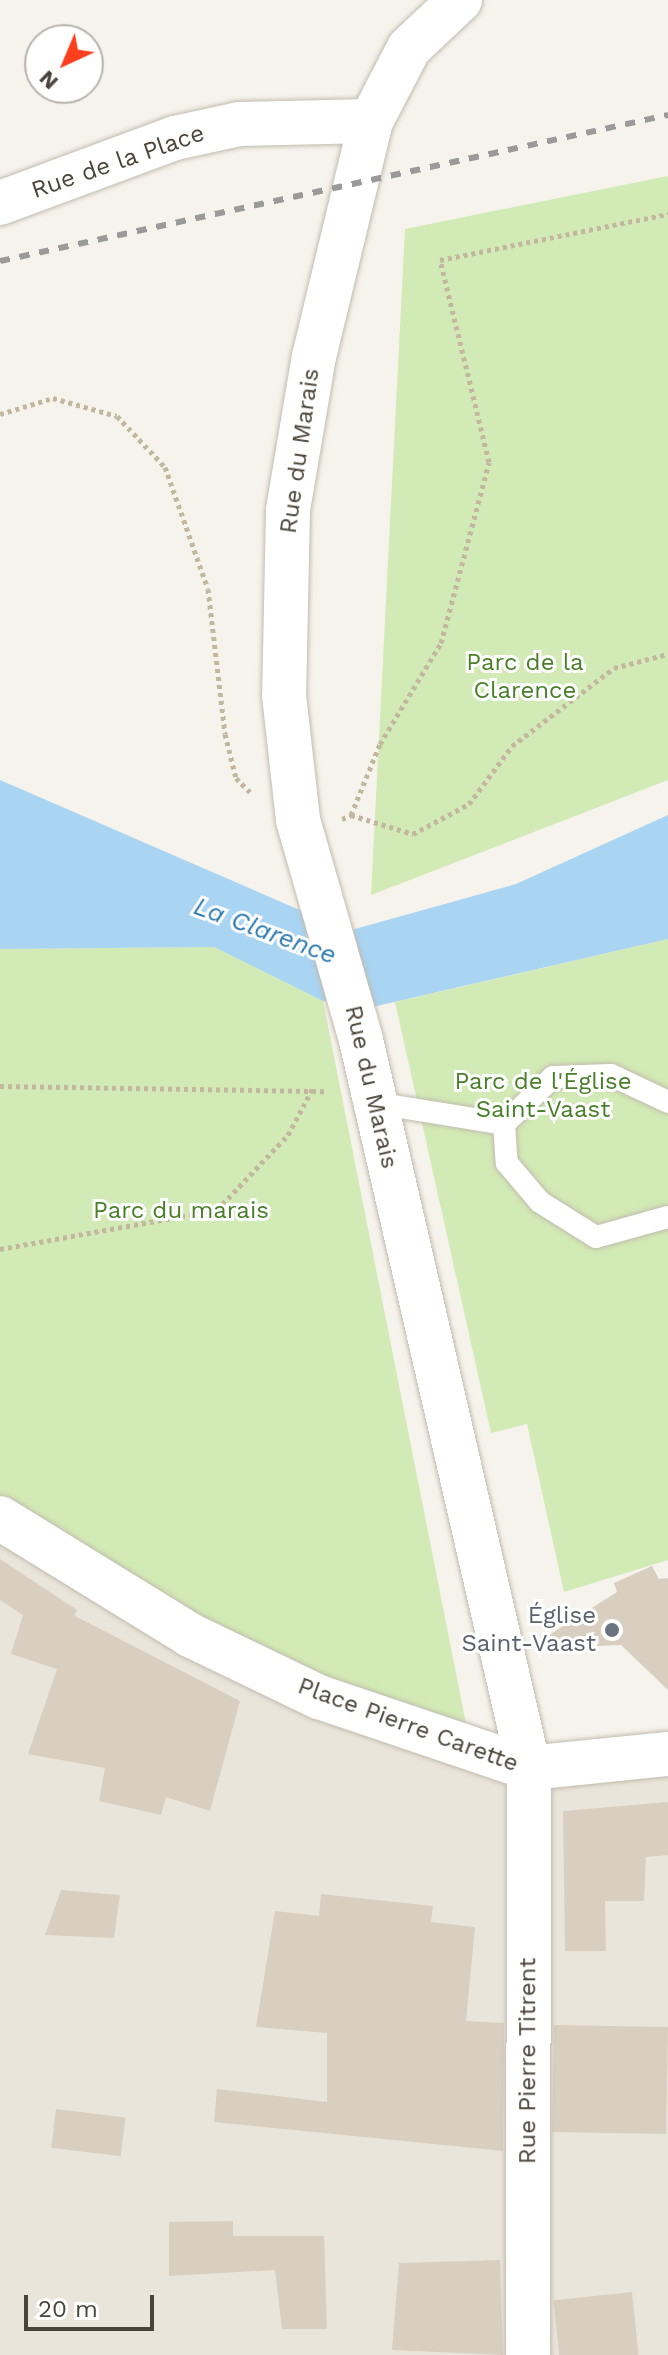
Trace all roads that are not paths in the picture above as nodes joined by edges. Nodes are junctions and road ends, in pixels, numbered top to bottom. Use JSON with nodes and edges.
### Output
{"nodes":[{"id":1,"x":460,"y":0,"type":"edge"},
{"id":2,"x":371,"y":121,"type":"junction"},
{"id":3,"x":0,"y":203,"type":"edge"},
{"id":4,"x":668,"y":1102,"type":"edge"},
{"id":5,"x":375,"y":1103,"type":"junction"},
{"id":6,"x":504,"y":1124,"type":"junction"},
{"id":7,"x":668,"y":1217,"type":"edge"},
{"id":8,"x":0,"y":1518,"type":"edge"},
{"id":9,"x":668,"y":1754,"type":"edge"},
{"id":10,"x":529,"y":1768,"type":"junction"},
{"id":11,"x":528,"y":2355,"type":"edge"}],
"edges":[{"from":1,"to":2,"type":"street"},
{"from":2,"to":3,"type":"street","name":"Rue de la Place"},
{"from":2,"to":5,"type":"street","name":"Rue du Marais"},
{"from":4,"to":6,"type":"lane"},
{"from":5,"to":6,"type":"lane"},
{"from":5,"to":10,"type":"street","name":"Rue du Marais"},
{"from":6,"to":7,"type":"lane"},
{"from":8,"to":10,"type":"street","name":"Place Pierre Carette"},
{"from":9,"to":10,"type":"street","name":"Place Pierre Carette"},
{"from":10,"to":11,"type":"street","name":"Rue Pierre Titrent"}]}
